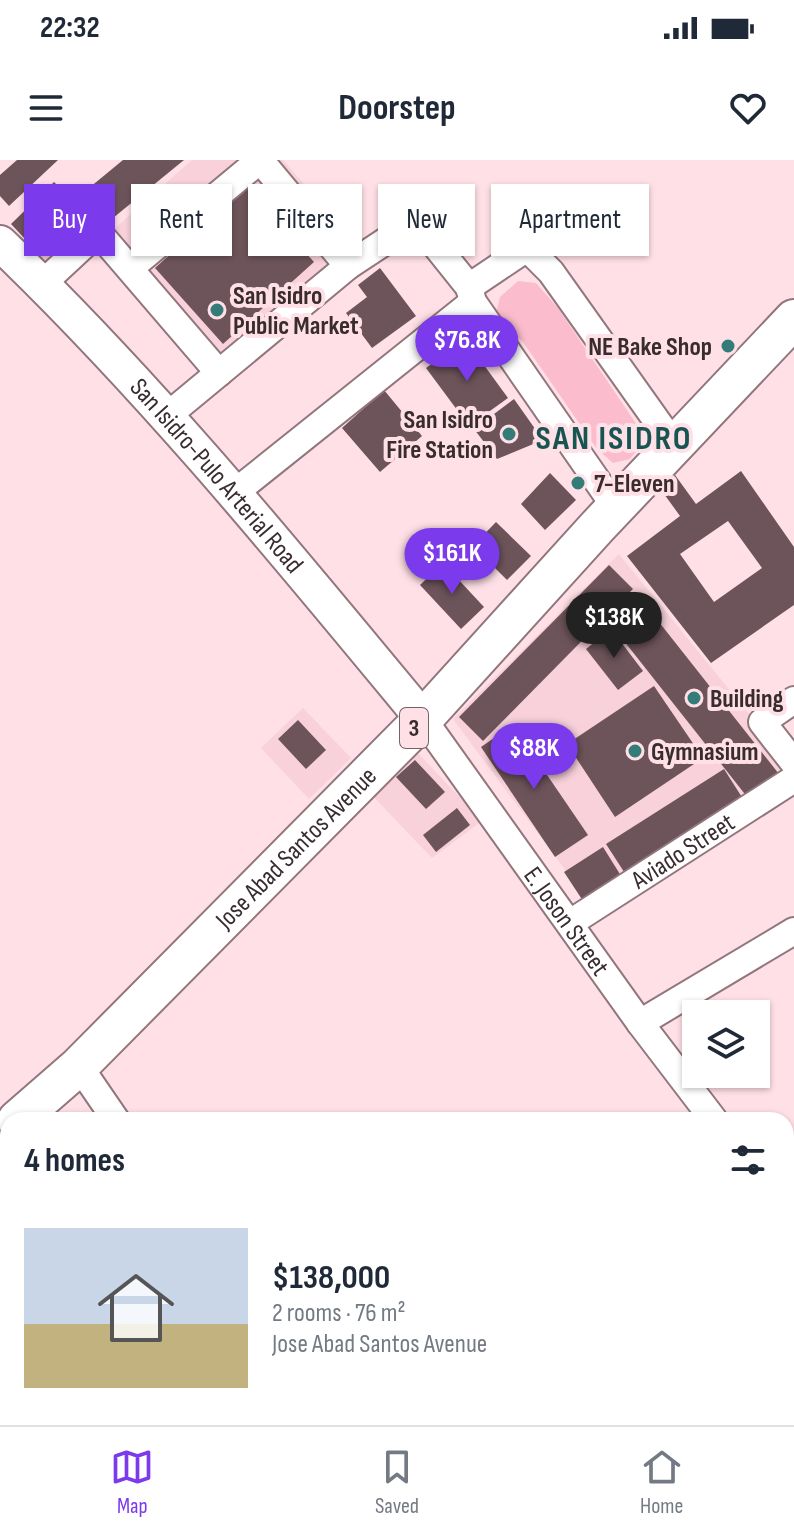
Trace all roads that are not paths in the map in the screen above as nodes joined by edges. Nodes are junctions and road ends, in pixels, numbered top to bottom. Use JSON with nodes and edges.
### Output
{"nodes":[{"id":1,"x":260,"y":160,"type":"edge"},
{"id":2,"x":0,"y":243,"type":"edge"},
{"id":3,"x":348,"y":266,"type":"junction"},
{"id":4,"x":130,"y":268,"type":"junction"},
{"id":5,"x":41,"y":285,"type":"junction"},
{"id":6,"x":471,"y":295,"type":"junction"},
{"id":7,"x":794,"y":319,"type":"edge"},
{"id":8,"x":219,"y":373,"type":"junction"},
{"id":9,"x":167,"y":416,"type":"junction"},
{"id":10,"x":674,"y":445,"type":"junction"},
{"id":11,"x":233,"y":494,"type":"junction"},
{"id":12,"x":616,"y":508,"type":"junction"},
{"id":13,"x":794,"y":700,"type":"edge"},
{"id":14,"x":423,"y":719,"type":"junction"},
{"id":15,"x":794,"y":763,"type":"edge"},
{"id":16,"x":794,"y":779,"type":"edge"},
{"id":17,"x":570,"y":923,"type":"junction"},
{"id":18,"x":794,"y":931,"type":"edge"},
{"id":19,"x":640,"y":1023,"type":"junction"},
{"id":20,"x":79,"y":1066,"type":"junction"},
{"id":21,"x":26,"y":1112,"type":"edge"},
{"id":22,"x":111,"y":1112,"type":"edge"},
{"id":23,"x":708,"y":1112,"type":"edge"}],
"edges":[{"from":1,"to":3,"type":"street"},
{"from":1,"to":4,"type":"street"},
{"from":2,"to":5,"type":"main road","name":"San Isidro-Pulo Arterial Road"},
{"from":3,"to":6,"type":"street"},
{"from":3,"to":8,"type":"street"},
{"from":4,"to":5,"type":"street"},
{"from":4,"to":8,"type":"street"},
{"from":5,"to":9,"type":"main road","name":"San Isidro-Pulo Arterial Road"},
{"from":6,"to":10,"type":"street"},
{"from":6,"to":11,"type":"street"},
{"from":6,"to":12,"type":"street"},
{"from":7,"to":10,"type":"highway","name":"Jose Abad Santos Avenue","number":"3"},
{"from":8,"to":9,"type":"street"},
{"from":9,"to":11,"type":"main road","name":"San Isidro-Pulo Arterial Road"},
{"from":10,"to":12,"type":"highway","name":"Jose Abad Santos Avenue","number":"3"},
{"from":11,"to":14,"type":"main road","name":"San Isidro-Pulo Arterial Road"},
{"from":12,"to":14,"type":"highway","name":"Jose Abad Santos Avenue","number":"3"},
{"from":13,"to":15,"type":"street"},
{"from":14,"to":17,"type":"street","name":"E. Joson Street"},
{"from":14,"to":20,"type":"highway","name":"Jose Abad Santos Avenue","number":"3"},
{"from":16,"to":17,"type":"street","name":"Aviado Street"},
{"from":17,"to":19,"type":"street","name":"E. Joson Street"},
{"from":18,"to":19,"type":"street"},
{"from":19,"to":23,"type":"street","name":"E. Joson Street"},
{"from":20,"to":21,"type":"highway","name":"Jose Abad Santos Avenue","number":"3"},
{"from":20,"to":22,"type":"street"}]}
